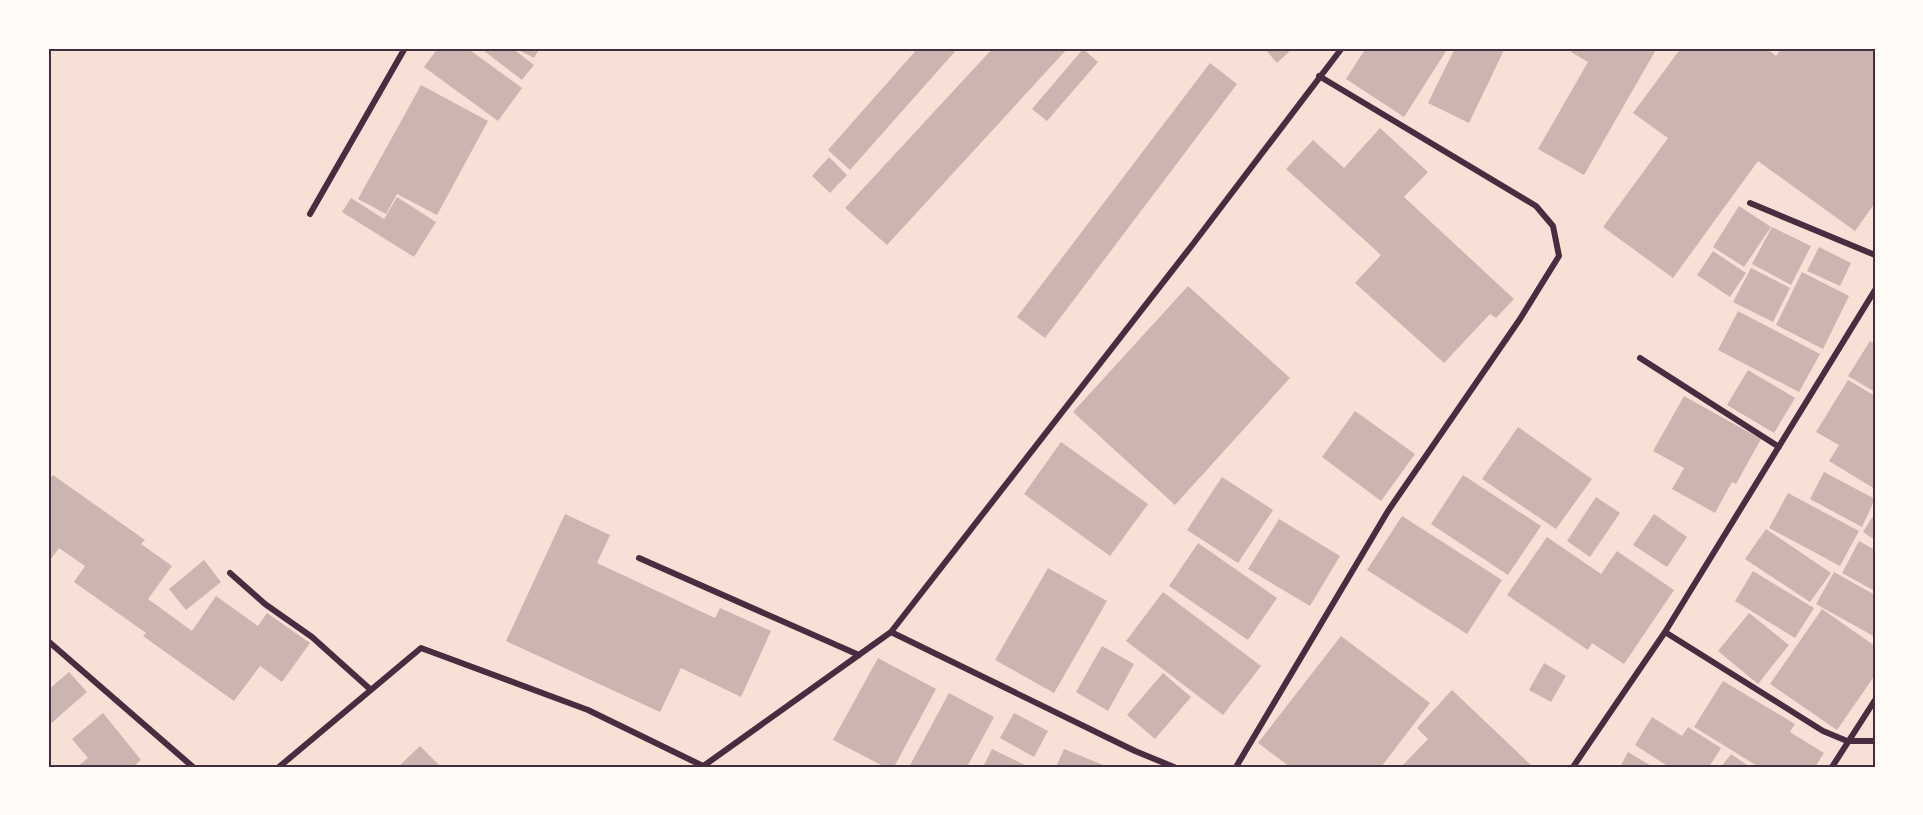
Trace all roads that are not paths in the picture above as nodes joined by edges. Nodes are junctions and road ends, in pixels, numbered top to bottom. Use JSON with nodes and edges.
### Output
{"nodes":[{"id":1,"x":405,"y":48,"type":"edge"},
{"id":2,"x":1342,"y":48,"type":"edge"},
{"id":3,"x":1319,"y":76,"type":"junction"},
{"id":4,"x":1750,"y":203,"type":"dead end"},
{"id":5,"x":310,"y":214,"type":"dead end"},
{"id":6,"x":1875,"y":255,"type":"edge"},
{"id":7,"x":1875,"y":290,"type":"edge"},
{"id":8,"x":1640,"y":358,"type":"dead end"},
{"id":9,"x":1779,"y":447,"type":"junction"},
{"id":10,"x":639,"y":558,"type":"dead end"},
{"id":11,"x":230,"y":573,"type":"dead end"},
{"id":12,"x":891,"y":632,"type":"junction"},
{"id":13,"x":1665,"y":632,"type":"junction"},
{"id":14,"x":48,"y":641,"type":"edge"},
{"id":15,"x":859,"y":655,"type":"junction"},
{"id":16,"x":371,"y":690,"type":"junction"},
{"id":17,"x":1875,"y":700,"type":"edge"},
{"id":18,"x":1847,"y":741,"type":"junction"},
{"id":19,"x":1875,"y":741,"type":"edge"},
{"id":20,"x":702,"y":766,"type":"edge"},
{"id":21,"x":193,"y":767,"type":"edge"},
{"id":22,"x":279,"y":767,"type":"edge"},
{"id":23,"x":1174,"y":767,"type":"edge"},
{"id":24,"x":1236,"y":767,"type":"edge"},
{"id":25,"x":1573,"y":767,"type":"edge"},
{"id":26,"x":1832,"y":767,"type":"edge"}],
"edges":[{"from":1,"to":5,"type":"street"},
{"from":2,"to":3,"type":"street"},
{"from":3,"to":12,"type":"street"},
{"from":3,"to":24,"type":"street"},
{"from":4,"to":6,"type":"street"},
{"from":7,"to":9,"type":"street"},
{"from":8,"to":9,"type":"street"},
{"from":9,"to":13,"type":"street"},
{"from":10,"to":15,"type":"street"},
{"from":11,"to":16,"type":"street"},
{"from":12,"to":15,"type":"street"},
{"from":12,"to":23,"type":"street"},
{"from":13,"to":18,"type":"street"},
{"from":13,"to":25,"type":"street"},
{"from":14,"to":21,"type":"street"},
{"from":15,"to":20,"type":"street"},
{"from":16,"to":20,"type":"street"},
{"from":16,"to":22,"type":"street"},
{"from":17,"to":18,"type":"street"},
{"from":18,"to":19,"type":"street"},
{"from":18,"to":26,"type":"street"}]}
